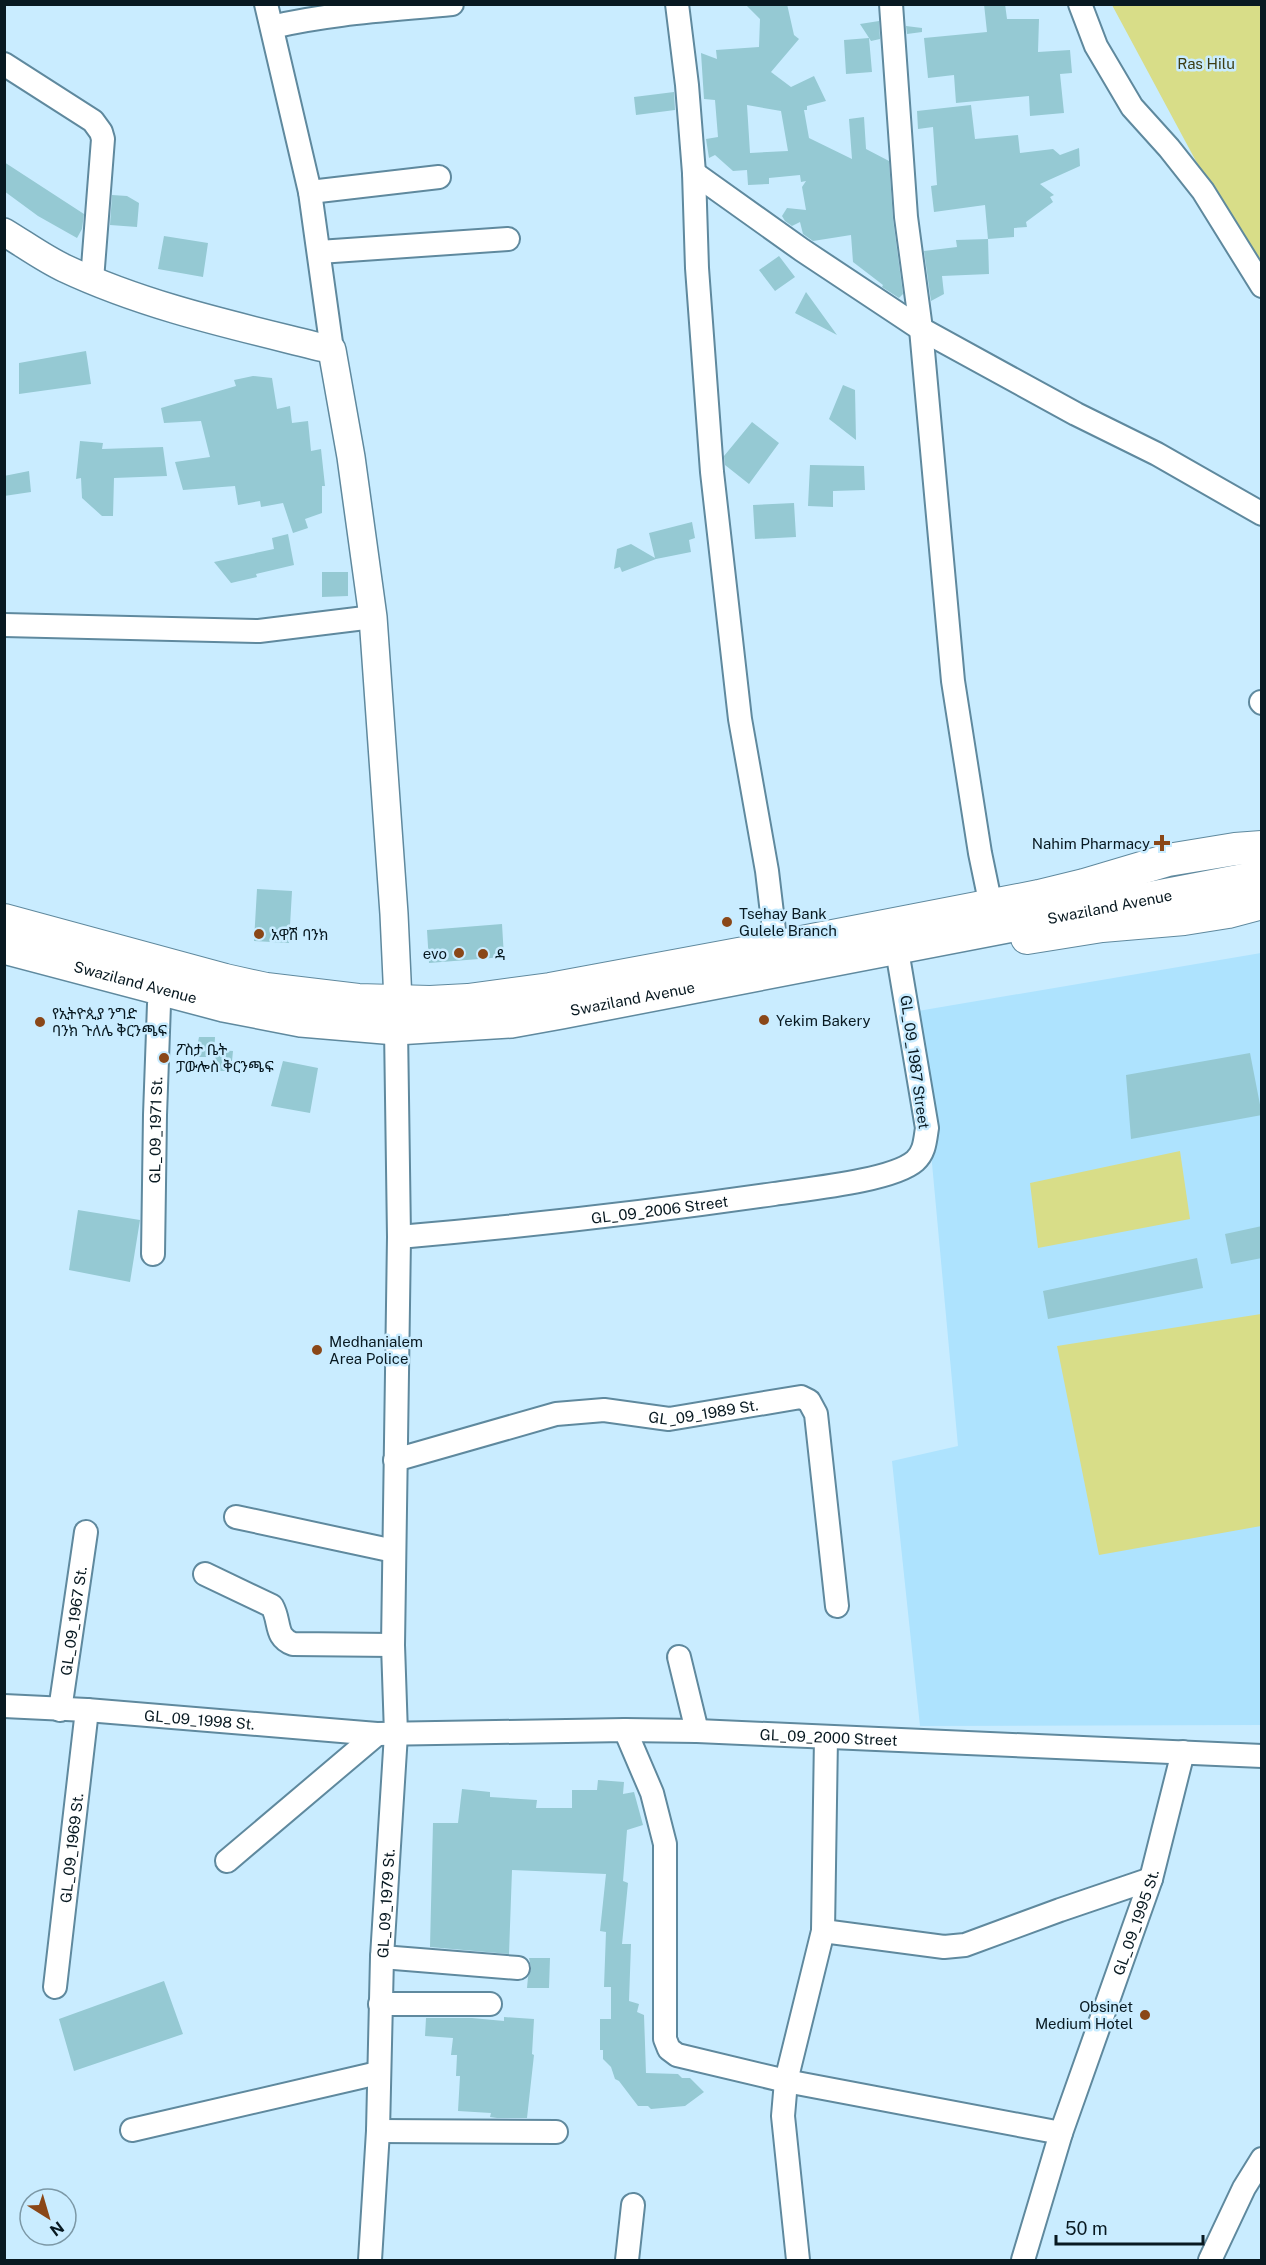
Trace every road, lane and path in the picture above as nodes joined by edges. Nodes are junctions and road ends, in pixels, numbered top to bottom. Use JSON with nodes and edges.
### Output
{"nodes":[{"id":1,"x":266,"y":4,"type":"edge"},
{"id":2,"x":452,"y":4,"type":"edge"},
{"id":3,"x":677,"y":4,"type":"edge"},
{"id":4,"x":891,"y":4,"type":"edge"},
{"id":5,"x":1080,"y":4,"type":"edge"},
{"id":6,"x":411,"y":6,"type":"edge"},
{"id":7,"x":272,"y":27,"type":"junction"},
{"id":8,"x":4,"y":64,"type":"edge"},
{"id":9,"x":694,"y":173,"type":"junction"},
{"id":10,"x":439,"y":177,"type":"dead end"},
{"id":11,"x":310,"y":192,"type":"junction"},
{"id":12,"x":4,"y":232,"type":"edge"},
{"id":13,"x":508,"y":239,"type":"dead end"},
{"id":14,"x":319,"y":252,"type":"junction"},
{"id":15,"x":92,"y":280,"type":"junction"},
{"id":16,"x":1262,"y":286,"type":"edge"},
{"id":17,"x":921,"y":329,"type":"junction"},
{"id":18,"x":332,"y":350,"type":"junction"},
{"id":19,"x":1262,"y":514,"type":"edge"},
{"id":20,"x":373,"y":617,"type":"junction"},
{"id":21,"x":4,"y":625,"type":"edge"},
{"id":22,"x":1262,"y":847,"type":"edge"},
{"id":23,"x":1262,"y":867,"type":"edge"},
{"id":24,"x":1262,"y":877,"type":"edge"},
{"id":25,"x":1262,"y":903,"type":"edge"},
{"id":26,"x":991,"y":906,"type":"junction"},
{"id":27,"x":4,"y":920,"type":"edge"},
{"id":28,"x":4,"y":934,"type":"edge"},
{"id":29,"x":4,"y":947,"type":"edge"},
{"id":30,"x":776,"y":947,"type":"junction"},
{"id":31,"x":4,"y":959,"type":"edge"},
{"id":32,"x":899,"y":962,"type":"junction"},
{"id":33,"x":159,"y":1004,"type":"junction"},
{"id":34,"x":397,"y":1020,"type":"junction"},
{"id":35,"x":916,"y":1160,"type":"joint"},
{"id":36,"x":399,"y":1237,"type":"junction"},
{"id":37,"x":153,"y":1254,"type":"dead end"},
{"id":38,"x":395,"y":1460,"type":"junction"},
{"id":39,"x":236,"y":1517,"type":"dead end"},
{"id":40,"x":87,"y":1532,"type":"dead end"},
{"id":41,"x":394,"y":1551,"type":"junction"},
{"id":42,"x":205,"y":1574,"type":"dead end"},
{"id":43,"x":837,"y":1606,"type":"dead end"},
{"id":44,"x":393,"y":1645,"type":"junction"},
{"id":45,"x":679,"y":1657,"type":"dead end"},
{"id":46,"x":4,"y":1706,"type":"edge"},
{"id":47,"x":60,"y":1710,"type":"junction"},
{"id":48,"x":87,"y":1710,"type":"junction"},
{"id":49,"x":625,"y":1730,"type":"junction"},
{"id":50,"x":697,"y":1731,"type":"junction"},
{"id":51,"x":386,"y":1734,"type":"junction"},
{"id":52,"x":826,"y":1737,"type":"junction"},
{"id":53,"x":1183,"y":1752,"type":"junction"},
{"id":54,"x":1262,"y":1756,"type":"edge"},
{"id":55,"x":227,"y":1861,"type":"dead end"},
{"id":56,"x":1151,"y":1879,"type":"junction"},
{"id":57,"x":823,"y":1931,"type":"junction"},
{"id":58,"x":382,"y":1957,"type":"junction"},
{"id":59,"x":518,"y":1968,"type":"dead end"},
{"id":60,"x":54,"y":1987,"type":"dead end"},
{"id":61,"x":380,"y":2004,"type":"junction"},
{"id":62,"x":490,"y":2004,"type":"dead end"},
{"id":63,"x":378,"y":2073,"type":"junction"},
{"id":64,"x":786,"y":2081,"type":"junction"},
{"id":65,"x":132,"y":2130,"type":"dead end"},
{"id":66,"x":378,"y":2131,"type":"junction"},
{"id":67,"x":556,"y":2132,"type":"dead end"},
{"id":68,"x":1061,"y":2133,"type":"junction"},
{"id":69,"x":1262,"y":2158,"type":"edge"},
{"id":70,"x":633,"y":2205,"type":"dead end"},
{"id":71,"x":370,"y":2260,"type":"edge"},
{"id":72,"x":627,"y":2260,"type":"edge"},
{"id":73,"x":798,"y":2260,"type":"edge"},
{"id":74,"x":1023,"y":2260,"type":"edge"},
{"id":75,"x":1210,"y":2260,"type":"edge"}],
"edges":[{"from":1,"to":7,"type":"street"},
{"from":2,"to":6,"type":"street"},
{"from":3,"to":9,"type":"street"},
{"from":4,"to":17,"type":"street"},
{"from":5,"to":16,"type":"street"},
{"from":6,"to":7,"type":"street"},
{"from":7,"to":11,"type":"street"},
{"from":8,"to":15,"type":"street"},
{"from":9,"to":17,"type":"street"},
{"from":9,"to":30,"type":"street"},
{"from":10,"to":11,"type":"street"},
{"from":11,"to":14,"type":"street"},
{"from":12,"to":15,"type":"street"},
{"from":13,"to":14,"type":"street"},
{"from":14,"to":18,"type":"street"},
{"from":15,"to":18,"type":"street"},
{"from":17,"to":19,"type":"street"},
{"from":17,"to":26,"type":"street"},
{"from":18,"to":20,"type":"street"},
{"from":20,"to":21,"type":"street"},
{"from":20,"to":34,"type":"street"},
{"from":22,"to":26,"type":"main road"},
{"from":23,"to":34,"type":"main road","name":"Swaziland Avenue"},
{"from":24,"to":34,"type":"main road","name":"Swaziland Avenue"},
{"from":25,"to":32,"type":"main road"},
{"from":26,"to":30,"type":"main road"},
{"from":27,"to":34,"type":"main road"},
{"from":28,"to":34,"type":"main road","name":"Swaziland Avenue"},
{"from":29,"to":34,"type":"main road","name":"Swaziland Avenue"},
{"from":30,"to":34,"type":"main road"},
{"from":31,"to":33,"type":"main road"},
{"from":32,"to":34,"type":"main road"},
{"from":32,"to":35,"type":"street","name":"GL_09_1987 Street"},
{"from":33,"to":34,"type":"main road"},
{"from":33,"to":37,"type":"street","name":"GL_09_1971 St."},
{"from":34,"to":36,"type":"street","name":"GL_09_1979 St."},
{"from":35,"to":36,"type":"street","name":"GL_09_2006 Street"},
{"from":36,"to":38,"type":"street","name":"GL_09_1979 St."},
{"from":38,"to":41,"type":"street","name":"GL_09_1979 St."},
{"from":38,"to":43,"type":"street","name":"GL_09_1989 St."},
{"from":39,"to":41,"type":"street"},
{"from":40,"to":47,"type":"street","name":"GL_09_1967 St."},
{"from":41,"to":44,"type":"street","name":"GL_09_1979 St."},
{"from":42,"to":44,"type":"street"},
{"from":44,"to":51,"type":"street","name":"GL_09_1979 St."},
{"from":45,"to":50,"type":"street"},
{"from":46,"to":47,"type":"street","name":"GL_09_1998 St."},
{"from":47,"to":48,"type":"street","name":"GL_09_1998 St."},
{"from":48,"to":51,"type":"street","name":"GL_09_1998 St."},
{"from":48,"to":60,"type":"street","name":"GL_09_1969 St."},
{"from":49,"to":50,"type":"street","name":"GL_09_2000 Street"},
{"from":49,"to":51,"type":"street","name":"GL_09_2000 Street"},
{"from":49,"to":64,"type":"street"},
{"from":50,"to":52,"type":"street","name":"GL_09_2000 Street"},
{"from":51,"to":55,"type":"street"},
{"from":51,"to":58,"type":"street","name":"GL_09_1979 St."},
{"from":52,"to":53,"type":"street","name":"GL_09_2000 Street"},
{"from":52,"to":57,"type":"street"},
{"from":53,"to":54,"type":"street","name":"GL_09_2000 Street"},
{"from":53,"to":56,"type":"street","name":"GL_09_1995 St."},
{"from":56,"to":57,"type":"street"},
{"from":56,"to":68,"type":"street","name":"GL_09_1995 St."},
{"from":57,"to":64,"type":"street"},
{"from":58,"to":59,"type":"street"},
{"from":58,"to":61,"type":"street","name":"GL_09_1979 St."},
{"from":61,"to":62,"type":"street"},
{"from":61,"to":63,"type":"street","name":"GL_09_1979 St."},
{"from":63,"to":65,"type":"street"},
{"from":63,"to":66,"type":"street","name":"GL_09_1979 St."},
{"from":64,"to":68,"type":"street"},
{"from":64,"to":73,"type":"street"},
{"from":66,"to":67,"type":"street"},
{"from":66,"to":71,"type":"street","name":"GL_09_1979 St."},
{"from":68,"to":74,"type":"street","name":"GL_09_1995 St."},
{"from":69,"to":75,"type":"street"},
{"from":70,"to":72,"type":"street"}]}
